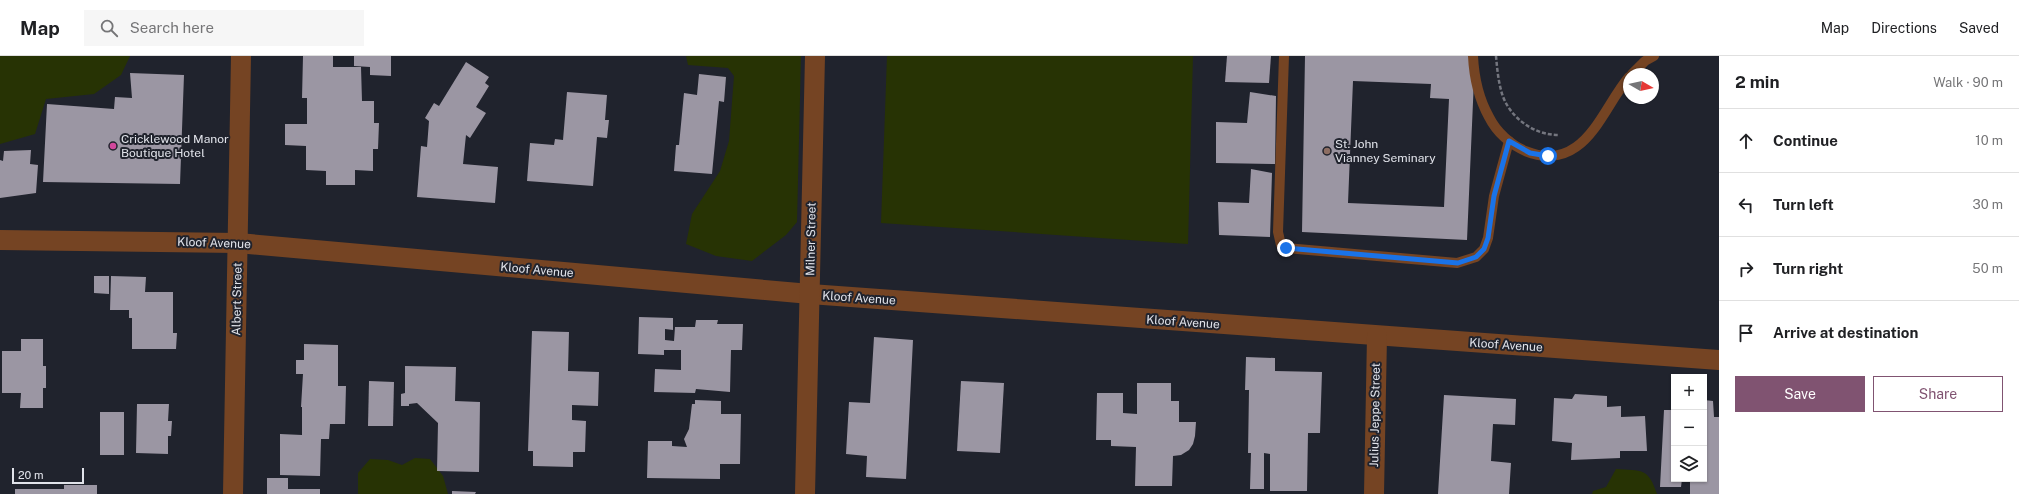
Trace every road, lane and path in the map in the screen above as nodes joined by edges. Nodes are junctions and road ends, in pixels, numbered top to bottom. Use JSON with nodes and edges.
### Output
{"nodes":[{"id":1,"x":241,"y":56,"type":"edge"},
{"id":2,"x":815,"y":56,"type":"edge"},
{"id":3,"x":1284,"y":56,"type":"edge"},
{"id":4,"x":1473,"y":56,"type":"edge"},
{"id":5,"x":1496,"y":56,"type":"edge"},
{"id":6,"x":1654,"y":56,"type":"edge"},
{"id":7,"x":1638,"y":68,"type":"edge"},
{"id":8,"x":1623,"y":86,"type":"edge"},
{"id":9,"x":1561,"y":135,"type":"dead end"},
{"id":10,"x":1509,"y":141,"type":"junction"},
{"id":11,"x":0,"y":240,"type":"edge"},
{"id":12,"x":238,"y":243,"type":"junction"},
{"id":13,"x":810,"y":294,"type":"junction"},
{"id":14,"x":1377,"y":336,"type":"junction"},
{"id":15,"x":1719,"y":360,"type":"edge"},
{"id":16,"x":233,"y":494,"type":"edge"},
{"id":17,"x":805,"y":494,"type":"edge"},
{"id":18,"x":1374,"y":494,"type":"edge"}],
"edges":[{"from":1,"to":12,"type":"street","name":"Albert Street"},
{"from":2,"to":13,"type":"street","name":"Milner Street"},
{"from":3,"to":10,"type":"lane"},
{"from":4,"to":10,"type":"lane"},
{"from":5,"to":9,"type":"path"},
{"from":6,"to":7,"type":"lane"},
{"from":8,"to":10,"type":"lane"},
{"from":11,"to":12,"type":"street","name":"Kloof Avenue"},
{"from":12,"to":13,"type":"street","name":"Kloof Avenue"},
{"from":12,"to":16,"type":"street","name":"Albert Street"},
{"from":13,"to":14,"type":"street","name":"Kloof Avenue"},
{"from":13,"to":17,"type":"street","name":"Milner Street"},
{"from":14,"to":15,"type":"street","name":"Kloof Avenue"},
{"from":14,"to":18,"type":"street","name":"Julius Jeppe Street"}]}
